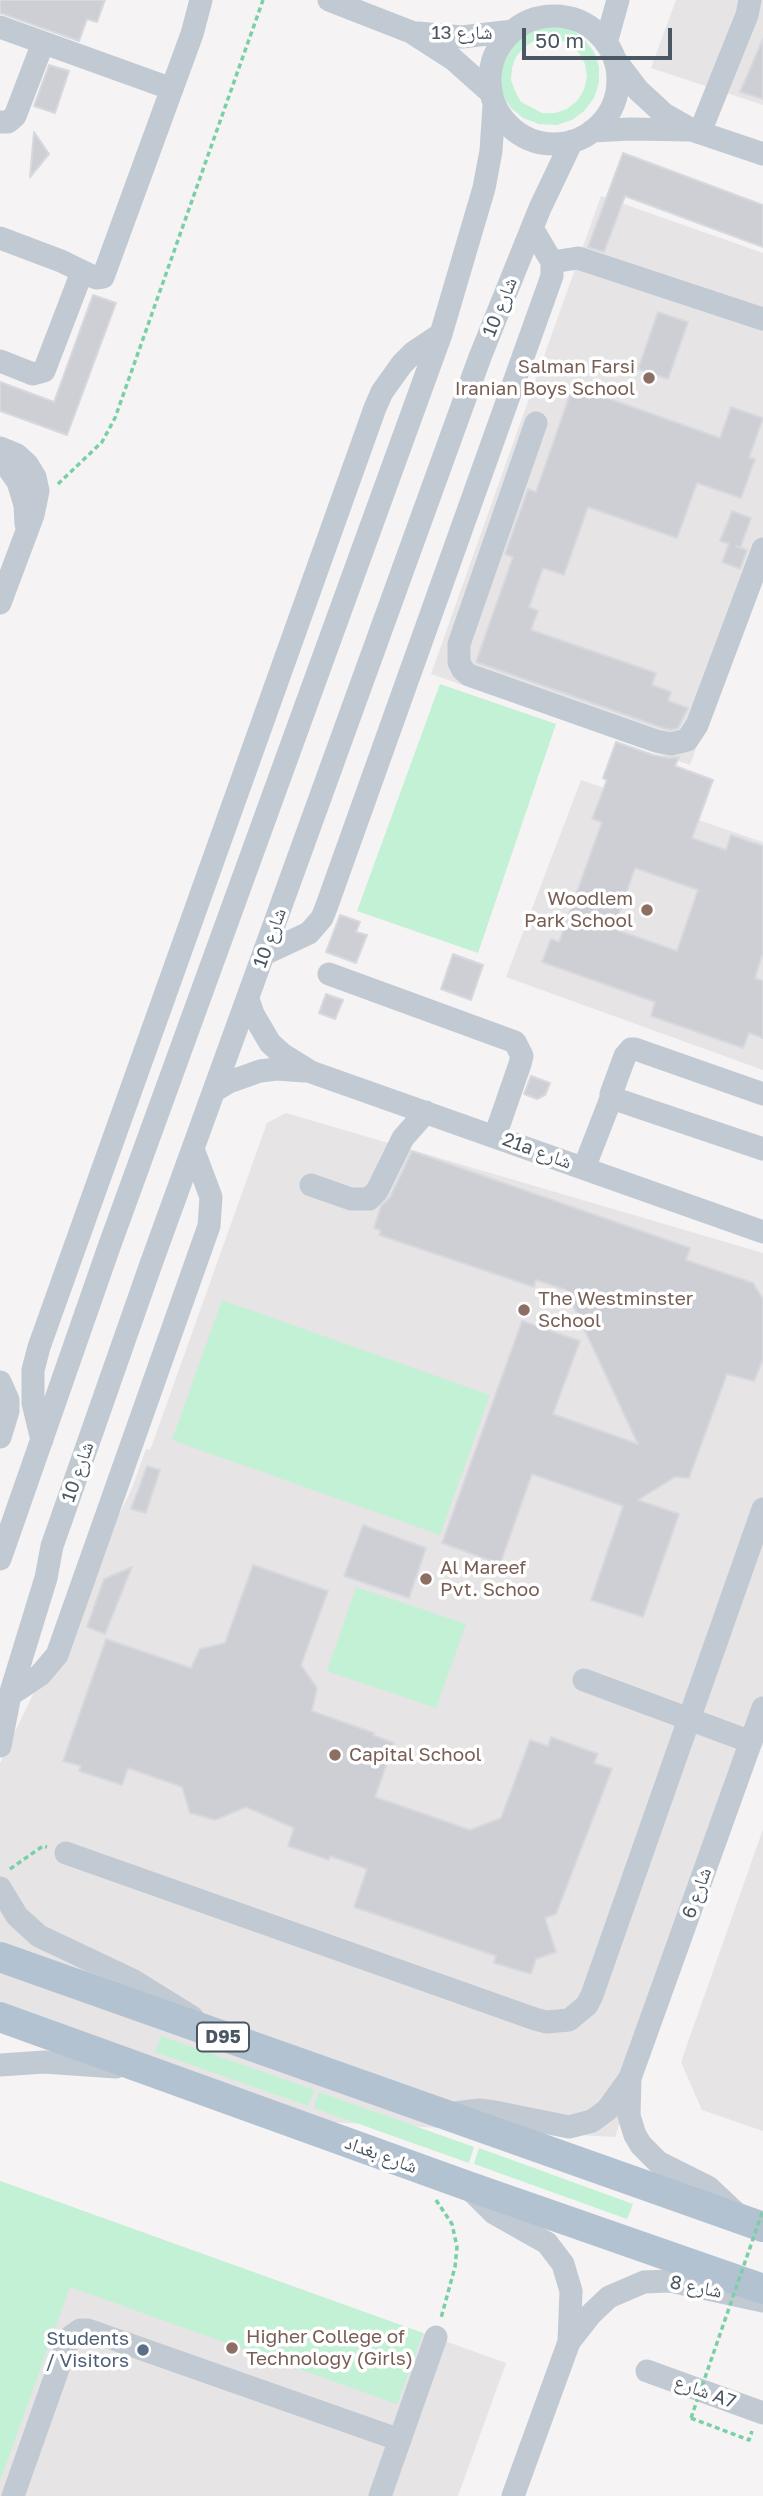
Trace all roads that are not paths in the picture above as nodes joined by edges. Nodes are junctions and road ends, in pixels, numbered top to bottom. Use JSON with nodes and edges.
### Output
{"nodes":[{"id":1,"x":201,"y":0,"type":"edge"},
{"id":2,"x":210,"y":0,"type":"edge"},
{"id":3,"x":329,"y":0,"type":"edge"},
{"id":4,"x":618,"y":0,"type":"edge"},
{"id":5,"x":750,"y":0,"type":"edge"},
{"id":6,"x":540,"y":9,"type":"edge"},
{"id":7,"x":0,"y":27,"type":"edge"},
{"id":8,"x":513,"y":31,"type":"junction"},
{"id":9,"x":411,"y":32,"type":"junction"},
{"id":10,"x":192,"y":34,"type":"junction"},
{"id":11,"x":43,"y":43,"type":"junction"},
{"id":12,"x":610,"y":50,"type":"junction"},
{"id":13,"x":172,"y":89,"type":"junction"},
{"id":14,"x":492,"y":99,"type":"junction"},
{"id":15,"x":0,"y":122,"type":"edge"},
{"id":16,"x":696,"y":131,"type":"junction"},
{"id":17,"x":582,"y":136,"type":"junction"},
{"id":18,"x":763,"y":154,"type":"edge"},
{"id":19,"x":532,"y":228,"type":"junction"},
{"id":20,"x":2,"y":245,"type":"edge"},
{"id":21,"x":110,"y":259,"type":"junction"},
{"id":22,"x":61,"y":261,"type":"junction"},
{"id":23,"x":552,"y":262,"type":"junction"},
{"id":24,"x":82,"y":272,"type":"junction"},
{"id":25,"x":763,"y":319,"type":"edge"},
{"id":26,"x":441,"y":334,"type":"junction"},
{"id":27,"x":0,"y":361,"type":"edge"},
{"id":28,"x":536,"y":423,"type":"dead end"},
{"id":29,"x":0,"y":447,"type":"edge"},
{"id":30,"x":0,"y":456,"type":"edge"},
{"id":31,"x":473,"y":492,"type":"junction"},
{"id":32,"x":509,"y":503,"type":"junction"},
{"id":33,"x":26,"y":531,"type":"junction"},
{"id":34,"x":458,"y":534,"type":"junction"},
{"id":35,"x":493,"y":547,"type":"junction"},
{"id":36,"x":763,"y":549,"type":"edge"},
{"id":37,"x":4,"y":581,"type":"edge"},
{"id":38,"x":755,"y":593,"type":"edge"},
{"id":39,"x":264,"y":954,"type":"junction"},
{"id":40,"x":329,"y":974,"type":"dead end"},
{"id":41,"x":248,"y":999,"type":"junction"},
{"id":42,"x":311,"y":1072,"type":"junction"},
{"id":43,"x":214,"y":1091,"type":"junction"},
{"id":44,"x":763,"y":1094,"type":"edge"},
{"id":45,"x":612,"y":1096,"type":"junction"},
{"id":46,"x":426,"y":1112,"type":"junction"},
{"id":47,"x":495,"y":1136,"type":"junction"},
{"id":48,"x":193,"y":1149,"type":"junction"},
{"id":49,"x":763,"y":1149,"type":"edge"},
{"id":50,"x":584,"y":1168,"type":"junction"},
{"id":51,"x":311,"y":1185,"type":"dead end"},
{"id":52,"x":763,"y":1232,"type":"edge"},
{"id":53,"x":33,"y":1370,"type":"junction"},
{"id":54,"x":0,"y":1381,"type":"edge"},
{"id":55,"x":0,"y":1437,"type":"edge"},
{"id":56,"x":42,"y":1440,"type":"junction"},
{"id":57,"x":763,"y":1509,"type":"edge"},
{"id":58,"x":52,"y":1546,"type":"junction"},
{"id":59,"x":0,"y":1559,"type":"edge"},
{"id":60,"x":0,"y":1672,"type":"edge"},
{"id":61,"x":584,"y":1680,"type":"dead end"},
{"id":62,"x":10,"y":1695,"type":"junction"},
{"id":63,"x":763,"y":1708,"type":"edge"},
{"id":64,"x":688,"y":1719,"type":"junction"},
{"id":65,"x":751,"y":1742,"type":"junction"},
{"id":66,"x":0,"y":1746,"type":"edge"},
{"id":67,"x":66,"y":1853,"type":"road end"},
{"id":68,"x":0,"y":1888,"type":"edge"},
{"id":69,"x":0,"y":1957,"type":"edge"},
{"id":70,"x":0,"y":2017,"type":"edge"},
{"id":71,"x":210,"y":2032,"type":"junction"},
{"id":72,"x":5,"y":2063,"type":"edge"},
{"id":73,"x":159,"y":2074,"type":"junction"},
{"id":74,"x":630,"y":2078,"type":"junction"},
{"id":75,"x":447,"y":2114,"type":"junction"},
{"id":76,"x":468,"y":2186,"type":"junction"},
{"id":77,"x":756,"y":2219,"type":"edge"},
{"id":78,"x":763,"y":2288,"type":"edge"},
{"id":79,"x":763,"y":2301,"type":"edge"},
{"id":80,"x":436,"y":2337,"type":"road end"},
{"id":81,"x":569,"y":2342,"type":"junction"},
{"id":82,"x":647,"y":2371,"type":"dead end"},
{"id":83,"x":761,"y":2412,"type":"edge"},
{"id":84,"x":400,"y":2440,"type":"junction"},
{"id":85,"x":13,"y":2496,"type":"edge"},
{"id":86,"x":380,"y":2496,"type":"edge"},
{"id":87,"x":513,"y":2496,"type":"edge"}],
"edges":[{"from":1,"to":10,"type":"street"},
{"from":2,"to":10,"type":"street"},
{"from":3,"to":9,"type":"street","name":"شارع 13"},
{"from":4,"to":12,"type":"street"},
{"from":5,"to":16,"type":"street"},
{"from":6,"to":8,"type":"street"},
{"from":6,"to":12,"type":"street"},
{"from":7,"to":11,"type":"street"},
{"from":8,"to":9,"type":"street","name":"شارع 13"},
{"from":8,"to":14,"type":"street"},
{"from":9,"to":14,"type":"street","name":"شارع 13"},
{"from":10,"to":13,"type":"street"},
{"from":11,"to":13,"type":"street"},
{"from":11,"to":15,"type":"street"},
{"from":12,"to":16,"type":"street"},
{"from":12,"to":17,"type":"street"},
{"from":13,"to":21,"type":"street"},
{"from":14,"to":17,"type":"street"},
{"from":14,"to":26,"type":"street"},
{"from":16,"to":17,"type":"street"},
{"from":16,"to":18,"type":"street"},
{"from":17,"to":19,"type":"street","name":"شارع 10"},
{"from":19,"to":23,"type":"street"},
{"from":19,"to":39,"type":"street","name":"شارع 10"},
{"from":20,"to":22,"type":"street"},
{"from":21,"to":22,"type":"street"},
{"from":21,"to":24,"type":"street"},
{"from":22,"to":24,"type":"street"},
{"from":23,"to":25,"type":"street"},
{"from":23,"to":31,"type":"street"},
{"from":24,"to":27,"type":"street"},
{"from":26,"to":53,"type":"street"},
{"from":26,"to":56,"type":"street"},
{"from":28,"to":32,"type":"street"},
{"from":29,"to":33,"type":"street"},
{"from":30,"to":33,"type":"street"},
{"from":31,"to":32,"type":"street"},
{"from":31,"to":34,"type":"street"},
{"from":32,"to":35,"type":"street"},
{"from":33,"to":37,"type":"street"},
{"from":34,"to":35,"type":"street"},
{"from":34,"to":39,"type":"street"},
{"from":35,"to":38,"type":"street"},
{"from":36,"to":38,"type":"street"},
{"from":39,"to":41,"type":"street","name":"شارع 10"},
{"from":40,"to":47,"type":"street"},
{"from":41,"to":42,"type":"street","name":"21a شارع"},
{"from":41,"to":43,"type":"street","name":"شارع 10"},
{"from":42,"to":43,"type":"street","name":"21a شارع"},
{"from":42,"to":46,"type":"street","name":"21a شارع"},
{"from":43,"to":48,"type":"street","name":"شارع 10"},
{"from":44,"to":45,"type":"street"},
{"from":45,"to":49,"type":"street"},
{"from":45,"to":50,"type":"street"},
{"from":46,"to":47,"type":"street","name":"21a شارع"},
{"from":46,"to":51,"type":"street"},
{"from":47,"to":50,"type":"street","name":"21a شارع"},
{"from":48,"to":58,"type":"street","name":"شارع 10"},
{"from":48,"to":62,"type":"street"},
{"from":50,"to":52,"type":"street","name":"21a شارع"},
{"from":53,"to":54,"type":"street"},
{"from":53,"to":56,"type":"street"},
{"from":54,"to":55,"type":"street"},
{"from":56,"to":59,"type":"street"},
{"from":57,"to":64,"type":"street"},
{"from":58,"to":60,"type":"street"},
{"from":58,"to":62,"type":"street","name":"شارع 10"},
{"from":61,"to":64,"type":"street"},
{"from":62,"to":66,"type":"street","name":"شارع 10"},
{"from":63,"to":65,"type":"street","name":"شارع 6"},
{"from":64,"to":65,"type":"street"},
{"from":64,"to":67,"type":"street"},
{"from":65,"to":74,"type":"street","name":"شارع 6"},
{"from":68,"to":71,"type":"street"},
{"from":69,"to":71,"type":"main road","number":"D95"},
{"from":70,"to":73,"type":"main road","name":"شارع بغداد"},
{"from":71,"to":75,"type":"main road","number":"D95"},
{"from":72,"to":73,"type":"street"},
{"from":73,"to":76,"type":"main road","name":"شارع بغداد"},
{"from":74,"to":75,"type":"street","name":"شارع 6"},
{"from":74,"to":77,"type":"street","name":"شارع 6"},
{"from":75,"to":77,"type":"main road","number":"D95"},
{"from":76,"to":78,"type":"main road","name":"شارع بغداد"},
{"from":76,"to":81,"type":"street","name":"شارع 8"},
{"from":79,"to":81,"type":"street","name":"شارع 8"},
{"from":80,"to":84,"type":"street"},
{"from":81,"to":87,"type":"street","name":"شارع 8"},
{"from":82,"to":83,"type":"street","name":"شارع A7"},
{"from":84,"to":85,"type":"street"},
{"from":84,"to":86,"type":"street"}]}
